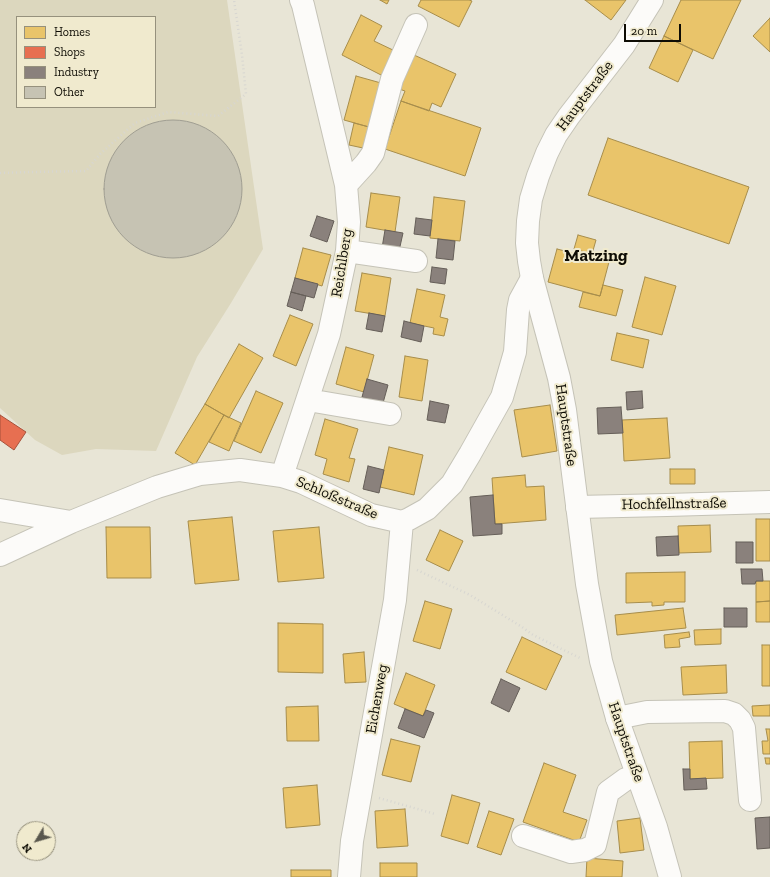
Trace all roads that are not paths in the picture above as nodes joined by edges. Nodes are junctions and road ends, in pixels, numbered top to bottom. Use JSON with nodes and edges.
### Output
{"nodes":[{"id":1,"x":301,"y":0,"type":"edge"},
{"id":2,"x":652,"y":0,"type":"edge"},
{"id":3,"x":416,"y":25,"type":"dead end"},
{"id":4,"x":346,"y":185,"type":"junction"},
{"id":5,"x":347,"y":251,"type":"junction"},
{"id":6,"x":416,"y":261,"type":"dead end"},
{"id":7,"x":532,"y":278,"type":"junction"},
{"id":8,"x":308,"y":400,"type":"junction"},
{"id":9,"x":390,"y":414,"type":"dead end"},
{"id":10,"x":282,"y":476,"type":"junction"},
{"id":11,"x":770,"y":502,"type":"edge"},
{"id":12,"x":577,"y":506,"type":"junction"},
{"id":13,"x":0,"y":510,"type":"edge"},
{"id":14,"x":71,"y":522,"type":"junction"},
{"id":15,"x":402,"y":522,"type":"junction"},
{"id":16,"x":0,"y":554,"type":"edge"},
{"id":17,"x":617,"y":718,"type":"junction"},
{"id":18,"x":637,"y":775,"type":"junction"},
{"id":19,"x":750,"y":800,"type":"dead end"},
{"id":20,"x":522,"y":836,"type":"dead end"},
{"id":21,"x":349,"y":877,"type":"edge"},
{"id":22,"x":670,"y":877,"type":"edge"}],
"edges":[{"from":1,"to":4,"type":"street","name":"Reichlberg"},
{"from":2,"to":7,"type":"street","name":"Hauptstraße"},
{"from":3,"to":4,"type":"street"},
{"from":4,"to":5,"type":"street","name":"Reichlberg"},
{"from":5,"to":6,"type":"street"},
{"from":5,"to":8,"type":"street","name":"Reichlberg"},
{"from":7,"to":12,"type":"street","name":"Hauptstraße"},
{"from":7,"to":15,"type":"street"},
{"from":8,"to":9,"type":"street"},
{"from":8,"to":10,"type":"street","name":"Reichlberg"},
{"from":10,"to":14,"type":"street","name":"Schloßstraße"},
{"from":10,"to":15,"type":"street","name":"Schloßstraße"},
{"from":11,"to":12,"type":"street","name":"Hochfellnstraße"},
{"from":12,"to":17,"type":"street","name":"Hauptstraße"},
{"from":13,"to":14,"type":"street"},
{"from":14,"to":16,"type":"street","name":"Schloßstraße"},
{"from":15,"to":21,"type":"street","name":"Eichenweg"},
{"from":17,"to":18,"type":"street","name":"Hauptstraße"},
{"from":17,"to":19,"type":"street"},
{"from":18,"to":20,"type":"street"},
{"from":18,"to":22,"type":"street","name":"Hauptstraße"}]}
